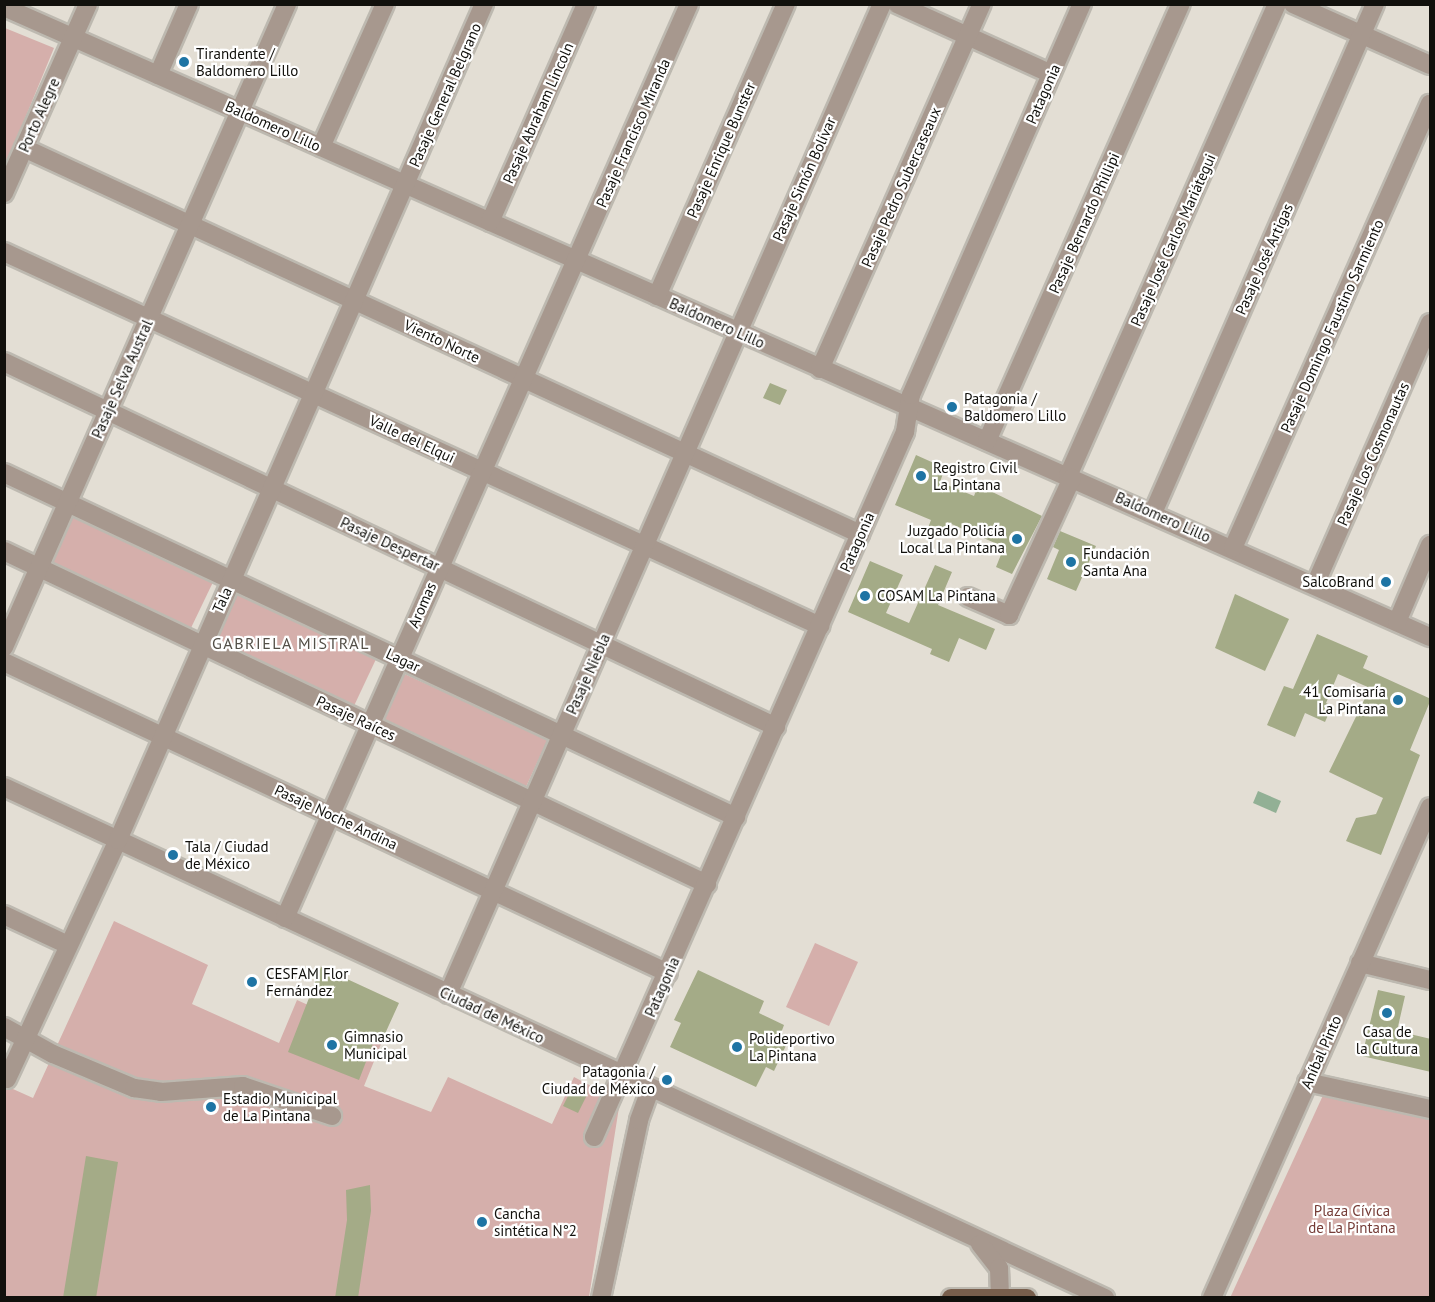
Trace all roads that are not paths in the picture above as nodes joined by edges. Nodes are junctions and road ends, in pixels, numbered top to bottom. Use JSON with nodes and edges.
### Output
{"nodes":[{"id":1,"x":88,"y":4,"type":"edge"},
{"id":2,"x":189,"y":4,"type":"edge"},
{"id":3,"x":287,"y":4,"type":"edge"},
{"id":4,"x":385,"y":4,"type":"edge"},
{"id":5,"x":484,"y":4,"type":"edge"},
{"id":6,"x":586,"y":4,"type":"edge"},
{"id":7,"x":689,"y":4,"type":"edge"},
{"id":8,"x":786,"y":4,"type":"edge"},
{"id":9,"x":882,"y":4,"type":"edge"},
{"id":10,"x":897,"y":4,"type":"edge"},
{"id":11,"x":982,"y":4,"type":"edge"},
{"id":12,"x":1082,"y":4,"type":"edge"},
{"id":13,"x":1181,"y":4,"type":"edge"},
{"id":14,"x":1277,"y":4,"type":"edge"},
{"id":15,"x":1293,"y":4,"type":"edge"},
{"id":16,"x":1375,"y":4,"type":"edge"},
{"id":17,"x":4,"y":7,"type":"edge"},
{"id":18,"x":1361,"y":35,"type":"junction"},
{"id":19,"x":73,"y":37,"type":"junction"},
{"id":20,"x":968,"y":37,"type":"junction"},
{"id":21,"x":1431,"y":65,"type":"edge"},
{"id":22,"x":1051,"y":74,"type":"junction"},
{"id":23,"x":158,"y":75,"type":"junction"},
{"id":24,"x":1431,"y":104,"type":"edge"},
{"id":25,"x":240,"y":111,"type":"junction"},
{"id":26,"x":321,"y":147,"type":"junction"},
{"id":27,"x":24,"y":148,"type":"junction"},
{"id":28,"x":406,"y":185,"type":"junction"},
{"id":29,"x":4,"y":193,"type":"edge"},
{"id":30,"x":490,"y":222,"type":"junction"},
{"id":31,"x":190,"y":224,"type":"junction"},
{"id":32,"x":4,"y":252,"type":"edge"},
{"id":33,"x":576,"y":261,"type":"junction"},
{"id":34,"x":657,"y":296,"type":"junction"},
{"id":35,"x":355,"y":300,"type":"junction"},
{"id":36,"x":149,"y":318,"type":"junction"},
{"id":37,"x":1431,"y":323,"type":"edge"},
{"id":38,"x":736,"y":332,"type":"junction"},
{"id":39,"x":728,"y":354,"type":"joint"},
{"id":40,"x":4,"y":362,"type":"edge"},
{"id":41,"x":820,"y":369,"type":"junction"},
{"id":42,"x":522,"y":378,"type":"junction"},
{"id":43,"x":313,"y":394,"type":"junction"},
{"id":44,"x":909,"y":408,"type":"junction"},
{"id":45,"x":108,"y":411,"type":"junction"},
{"id":46,"x":987,"y":441,"type":"junction"},
{"id":47,"x":685,"y":453,"type":"junction"},
{"id":48,"x":481,"y":471,"type":"junction"},
{"id":49,"x":4,"y":473,"type":"edge"},
{"id":50,"x":1070,"y":477,"type":"junction"},
{"id":51,"x":272,"y":488,"type":"junction"},
{"id":52,"x":68,"y":502,"type":"junction"},
{"id":53,"x":1153,"y":513,"type":"junction"},
{"id":54,"x":860,"y":534,"type":"junction"},
{"id":55,"x":1431,"y":545,"type":"edge"},
{"id":56,"x":644,"y":546,"type":"junction"},
{"id":57,"x":1233,"y":548,"type":"junction"},
{"id":58,"x":4,"y":551,"type":"edge"},
{"id":59,"x":439,"y":567,"type":"junction"},
{"id":60,"x":39,"y":568,"type":"junction"},
{"id":61,"x":231,"y":580,"type":"junction"},
{"id":62,"x":1315,"y":585,"type":"junction"},
{"id":63,"x":968,"y":597,"type":"dead end"},
{"id":64,"x":1397,"y":622,"type":"junction"},
{"id":65,"x":820,"y":626,"type":"junction"},
{"id":66,"x":1431,"y":637,"type":"edge"},
{"id":67,"x":202,"y":645,"type":"junction"},
{"id":68,"x":601,"y":645,"type":"junction"},
{"id":69,"x":4,"y":647,"type":"edge"},
{"id":70,"x":399,"y":658,"type":"junction"},
{"id":71,"x":4,"y":662,"type":"edge"},
{"id":72,"x":370,"y":724,"type":"junction"},
{"id":73,"x":776,"y":727,"type":"junction"},
{"id":74,"x":561,"y":735,"type":"junction"},
{"id":75,"x":162,"y":736,"type":"junction"},
{"id":76,"x":4,"y":787,"type":"edge"},
{"id":77,"x":533,"y":801,"type":"junction"},
{"id":78,"x":1431,"y":807,"type":"edge"},
{"id":79,"x":330,"y":815,"type":"junction"},
{"id":80,"x":736,"y":817,"type":"junction"},
{"id":81,"x":118,"y":840,"type":"junction"},
{"id":82,"x":707,"y":884,"type":"junction"},
{"id":83,"x":493,"y":891,"type":"junction"},
{"id":84,"x":4,"y":915,"type":"edge"},
{"id":85,"x":285,"y":918,"type":"junction"},
{"id":86,"x":68,"y":945,"type":"junction"},
{"id":87,"x":1360,"y":963,"type":"junction"},
{"id":88,"x":668,"y":973,"type":"junction"},
{"id":89,"x":1431,"y":980,"type":"edge"},
{"id":90,"x":448,"y":994,"type":"junction"},
{"id":91,"x":4,"y":1027,"type":"edge"},
{"id":92,"x":25,"y":1036,"type":"junction"},
{"id":93,"x":622,"y":1076,"type":"junction"},
{"id":94,"x":7,"y":1079,"type":"dead end"},
{"id":95,"x":1307,"y":1082,"type":"junction"},
{"id":96,"x":650,"y":1089,"type":"junction"},
{"id":97,"x":1431,"y":1109,"type":"edge"},
{"id":98,"x":332,"y":1116,"type":"dead end"},
{"id":99,"x":594,"y":1137,"type":"dead end"},
{"id":100,"x":979,"y":1243,"type":"junction"},
{"id":101,"x":1000,"y":1297,"type":"edge"},
{"id":102,"x":601,"y":1298,"type":"edge"},
{"id":103,"x":951,"y":1298,"type":"edge"},
{"id":104,"x":1027,"y":1298,"type":"edge"},
{"id":105,"x":1105,"y":1298,"type":"edge"},
{"id":106,"x":1212,"y":1298,"type":"edge"}],
"edges":[{"from":1,"to":19,"type":"street","name":"Porto Alegre"},
{"from":2,"to":23,"type":"street"},
{"from":3,"to":25,"type":"street","name":"Pasaje Selva Austral"},
{"from":4,"to":26,"type":"street"},
{"from":5,"to":28,"type":"street","name":"Pasaje General Belgrano"},
{"from":6,"to":30,"type":"street","name":"Pasaje Abraham Lincoln"},
{"from":7,"to":33,"type":"street","name":"Pasaje Francisco Miranda"},
{"from":8,"to":34,"type":"street","name":"Pasaje Enrique Bunster"},
{"from":9,"to":38,"type":"street","name":"Pasaje Simón Bolívar"},
{"from":10,"to":20,"type":"street"},
{"from":11,"to":20,"type":"street","name":"Pasaje Pedro Subercaseaux"},
{"from":12,"to":22,"type":"street","name":"Patagonia"},
{"from":13,"to":46,"type":"street","name":"Pasaje Bernardo Phillipi"},
{"from":14,"to":50,"type":"street","name":"Pasaje José Carlos Mariátegui"},
{"from":15,"to":18,"type":"street"},
{"from":16,"to":18,"type":"street","name":"Pasaje José Artigas"},
{"from":17,"to":19,"type":"street","name":"Baldomero Lillo"},
{"from":18,"to":21,"type":"street"},
{"from":18,"to":53,"type":"street","name":"Pasaje José Artigas"},
{"from":19,"to":23,"type":"street","name":"Baldomero Lillo"},
{"from":19,"to":27,"type":"street","name":"Porto Alegre"},
{"from":20,"to":22,"type":"street"},
{"from":20,"to":41,"type":"street","name":"Pasaje Pedro Subercaseaux"},
{"from":22,"to":44,"type":"street","name":"Patagonia"},
{"from":23,"to":25,"type":"street","name":"Baldomero Lillo"},
{"from":24,"to":57,"type":"street","name":"Pasaje Domingo Faustino Sarmiento"},
{"from":25,"to":26,"type":"street","name":"Baldomero Lillo"},
{"from":25,"to":31,"type":"street","name":"Pasaje Selva Austral"},
{"from":26,"to":28,"type":"street","name":"Baldomero Lillo"},
{"from":27,"to":29,"type":"street","name":"Porto Alegre"},
{"from":27,"to":31,"type":"street","name":"Viento Norte"},
{"from":28,"to":30,"type":"street","name":"Baldomero Lillo"},
{"from":28,"to":35,"type":"street","name":"Tala"},
{"from":30,"to":33,"type":"street","name":"Baldomero Lillo"},
{"from":31,"to":35,"type":"street","name":"Viento Norte"},
{"from":31,"to":36,"type":"street","name":"Pasaje Selva Austral"},
{"from":32,"to":36,"type":"street","name":"Valle del Elqui"},
{"from":33,"to":34,"type":"street","name":"Baldomero Lillo"},
{"from":33,"to":42,"type":"street","name":"Aromas"},
{"from":34,"to":38,"type":"street","name":"Baldomero Lillo"},
{"from":35,"to":42,"type":"street","name":"Viento Norte"},
{"from":35,"to":43,"type":"street","name":"Tala"},
{"from":36,"to":43,"type":"street","name":"Valle del Elqui"},
{"from":36,"to":45,"type":"street","name":"Pasaje Selva Austral"},
{"from":37,"to":62,"type":"street","name":"Pasaje Los Cosmonautas"},
{"from":38,"to":39,"type":"street","name":"Pasaje Simón Bolívar"},
{"from":38,"to":41,"type":"street","name":"Baldomero Lillo"},
{"from":39,"to":47,"type":"street","name":"Pasaje Niebla"},
{"from":40,"to":45,"type":"street","name":"Pasaje Despertar"},
{"from":41,"to":44,"type":"street","name":"Baldomero Lillo"},
{"from":42,"to":47,"type":"street","name":"Viento Norte"},
{"from":42,"to":48,"type":"street","name":"Aromas"},
{"from":43,"to":48,"type":"street","name":"Valle del Elqui"},
{"from":43,"to":51,"type":"street","name":"Tala"},
{"from":44,"to":46,"type":"street","name":"Baldomero Lillo"},
{"from":44,"to":54,"type":"street","name":"Patagonia"},
{"from":45,"to":51,"type":"street","name":"Pasaje Despertar"},
{"from":45,"to":52,"type":"street","name":"Pasaje Selva Austral"},
{"from":46,"to":50,"type":"street","name":"Baldomero Lillo"},
{"from":47,"to":54,"type":"street","name":"Viento Norte"},
{"from":47,"to":56,"type":"street","name":"Pasaje Niebla"},
{"from":48,"to":56,"type":"street","name":"Valle del Elqui"},
{"from":48,"to":59,"type":"street","name":"Aromas"},
{"from":49,"to":52,"type":"street","name":"Lagar"},
{"from":50,"to":53,"type":"street","name":"Baldomero Lillo"},
{"from":50,"to":63,"type":"street","name":"Pasaje José Carlos Mariátegui"},
{"from":51,"to":59,"type":"street","name":"Pasaje Despertar"},
{"from":51,"to":61,"type":"street","name":"Tala"},
{"from":52,"to":60,"type":"street","name":"Pasaje Selva Austral"},
{"from":52,"to":61,"type":"street","name":"Lagar"},
{"from":53,"to":57,"type":"street","name":"Baldomero Lillo"},
{"from":54,"to":65,"type":"street","name":"Patagonia"},
{"from":55,"to":64,"type":"street"},
{"from":56,"to":65,"type":"street","name":"Valle del Elqui"},
{"from":56,"to":68,"type":"street","name":"Pasaje Niebla"},
{"from":57,"to":62,"type":"street","name":"Baldomero Lillo"},
{"from":58,"to":60,"type":"street","name":"Pasaje Raíces"},
{"from":59,"to":68,"type":"street","name":"Pasaje Despertar"},
{"from":59,"to":70,"type":"street","name":"Aromas"},
{"from":60,"to":67,"type":"street","name":"Pasaje Raíces"},
{"from":60,"to":69,"type":"street","name":"Pasaje Selva Austral"},
{"from":61,"to":67,"type":"street","name":"Tala"},
{"from":61,"to":70,"type":"street","name":"Lagar"},
{"from":62,"to":64,"type":"street","name":"Baldomero Lillo"},
{"from":64,"to":66,"type":"street","name":"Baldomero Lillo"},
{"from":65,"to":73,"type":"street","name":"Patagonia"},
{"from":67,"to":72,"type":"street","name":"Pasaje Raíces"},
{"from":67,"to":75,"type":"street","name":"Tala"},
{"from":68,"to":73,"type":"street","name":"Pasaje Despertar"},
{"from":68,"to":74,"type":"street","name":"Pasaje Niebla"},
{"from":70,"to":72,"type":"street","name":"Aromas"},
{"from":70,"to":74,"type":"street","name":"Lagar"},
{"from":71,"to":75,"type":"street","name":"Pasaje Noche Andina"},
{"from":72,"to":77,"type":"street","name":"Pasaje Raíces"},
{"from":72,"to":79,"type":"street","name":"Aromas"},
{"from":73,"to":80,"type":"street","name":"Patagonia"},
{"from":74,"to":77,"type":"street","name":"Pasaje Niebla"},
{"from":74,"to":80,"type":"street","name":"Lagar"},
{"from":75,"to":79,"type":"street","name":"Pasaje Noche Andina"},
{"from":75,"to":81,"type":"street","name":"Tala"},
{"from":76,"to":81,"type":"street","name":"Ciudad de México"},
{"from":77,"to":82,"type":"street","name":"Pasaje Raíces"},
{"from":77,"to":83,"type":"street","name":"Pasaje Niebla"},
{"from":78,"to":87,"type":"street","name":"Aníbal Pinto"},
{"from":79,"to":83,"type":"street","name":"Pasaje Noche Andina"},
{"from":79,"to":85,"type":"street","name":"Aromas"},
{"from":80,"to":82,"type":"street","name":"Patagonia"},
{"from":81,"to":85,"type":"street","name":"Ciudad de México"},
{"from":81,"to":86,"type":"street","name":"Tala"},
{"from":82,"to":88,"type":"street","name":"Patagonia"},
{"from":83,"to":88,"type":"street","name":"Pasaje Noche Andina"},
{"from":83,"to":90,"type":"street","name":"Pasaje Niebla"},
{"from":84,"to":86,"type":"street"},
{"from":85,"to":90,"type":"street","name":"Ciudad de México"},
{"from":86,"to":92,"type":"street","name":"Tala"},
{"from":87,"to":89,"type":"street"},
{"from":87,"to":95,"type":"street","name":"Aníbal Pinto"},
{"from":88,"to":93,"type":"street","name":"Patagonia"},
{"from":90,"to":93,"type":"street","name":"Ciudad de México"},
{"from":91,"to":92,"type":"street"},
{"from":92,"to":94,"type":"street","name":"Tala"},
{"from":92,"to":98,"type":"street"},
{"from":93,"to":96,"type":"street","name":"Ciudad de México"},
{"from":93,"to":99,"type":"street","name":"Patagonia"},
{"from":95,"to":97,"type":"street"},
{"from":95,"to":106,"type":"street","name":"Aníbal Pinto"},
{"from":96,"to":100,"type":"street","name":"Ciudad de México"},
{"from":96,"to":102,"type":"street"},
{"from":100,"to":101,"type":"street","name":"Ciudad de México"},
{"from":100,"to":105,"type":"street","name":"Ciudad de México"},
{"from":101,"to":103,"type":"main road"},
{"from":101,"to":104,"type":"main road"}]}
